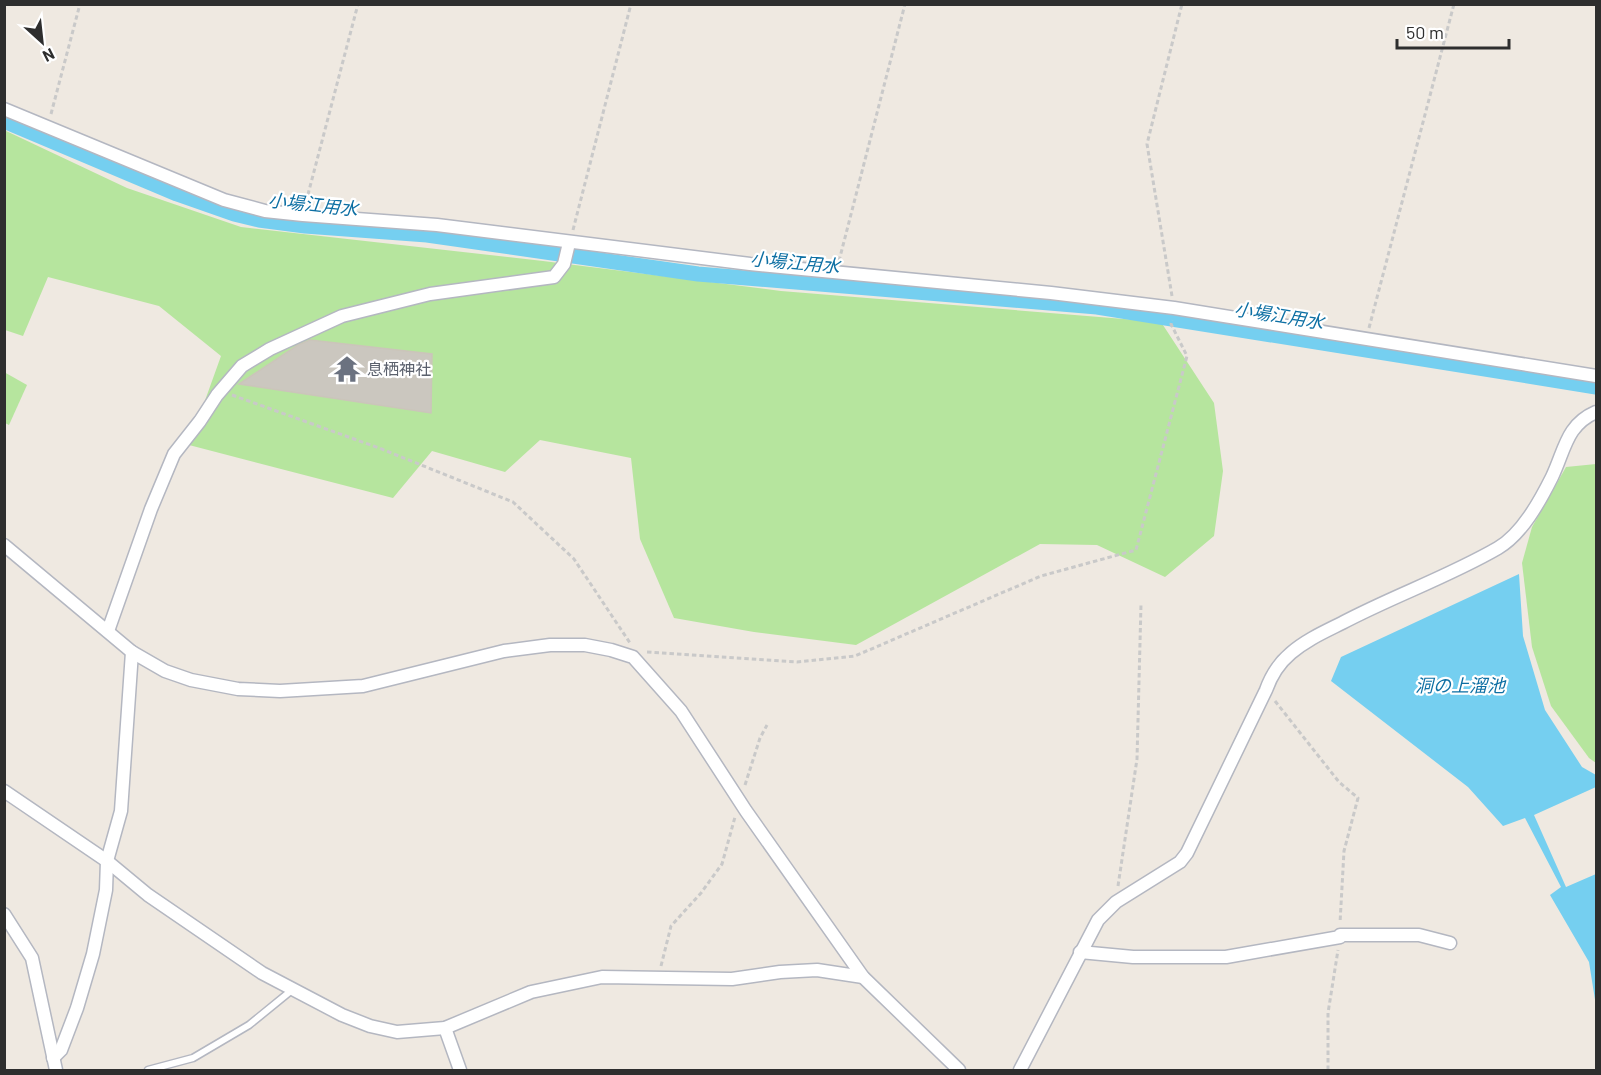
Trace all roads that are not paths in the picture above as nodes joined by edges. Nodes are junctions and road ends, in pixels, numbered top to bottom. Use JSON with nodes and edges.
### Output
{"nodes":[{"id":1,"x":4,"y":109,"type":"edge"},
{"id":2,"x":568,"y":247,"type":"junction"},
{"id":3,"x":1596,"y":376,"type":"edge"},
{"id":4,"x":1596,"y":412,"type":"edge"},
{"id":5,"x":4,"y":545,"type":"edge"},
{"id":6,"x":108,"y":632,"type":"junction"},
{"id":7,"x":132,"y":652,"type":"junction"},
{"id":8,"x":4,"y":791,"type":"edge"},
{"id":9,"x":106,"y":861,"type":"junction"},
{"id":10,"x":4,"y":914,"type":"edge"},
{"id":11,"x":1450,"y":943,"type":"dead end"},
{"id":12,"x":1080,"y":952,"type":"junction"},
{"id":13,"x":863,"y":977,"type":"junction"},
{"id":14,"x":292,"y":990,"type":"junction"},
{"id":15,"x":446,"y":1028,"type":"junction"},
{"id":16,"x":54,"y":1064,"type":"edge"},
{"id":17,"x":148,"y":1071,"type":"edge"},
{"id":18,"x":460,"y":1071,"type":"edge"},
{"id":19,"x":959,"y":1071,"type":"edge"},
{"id":20,"x":1020,"y":1071,"type":"edge"}],
"edges":[{"from":1,"to":2,"type":"street"},
{"from":2,"to":3,"type":"street"},
{"from":2,"to":6,"type":"street"},
{"from":4,"to":12,"type":"street"},
{"from":5,"to":6,"type":"street"},
{"from":6,"to":7,"type":"street"},
{"from":7,"to":9,"type":"street"},
{"from":7,"to":13,"type":"street"},
{"from":8,"to":9,"type":"street"},
{"from":9,"to":14,"type":"street"},
{"from":9,"to":16,"type":"street"},
{"from":10,"to":16,"type":"street"},
{"from":11,"to":12,"type":"street"},
{"from":12,"to":20,"type":"street"},
{"from":13,"to":15,"type":"street"},
{"from":13,"to":19,"type":"street"},
{"from":14,"to":15,"type":"street"},
{"from":14,"to":17,"type":"lane"},
{"from":15,"to":18,"type":"street"}]}
